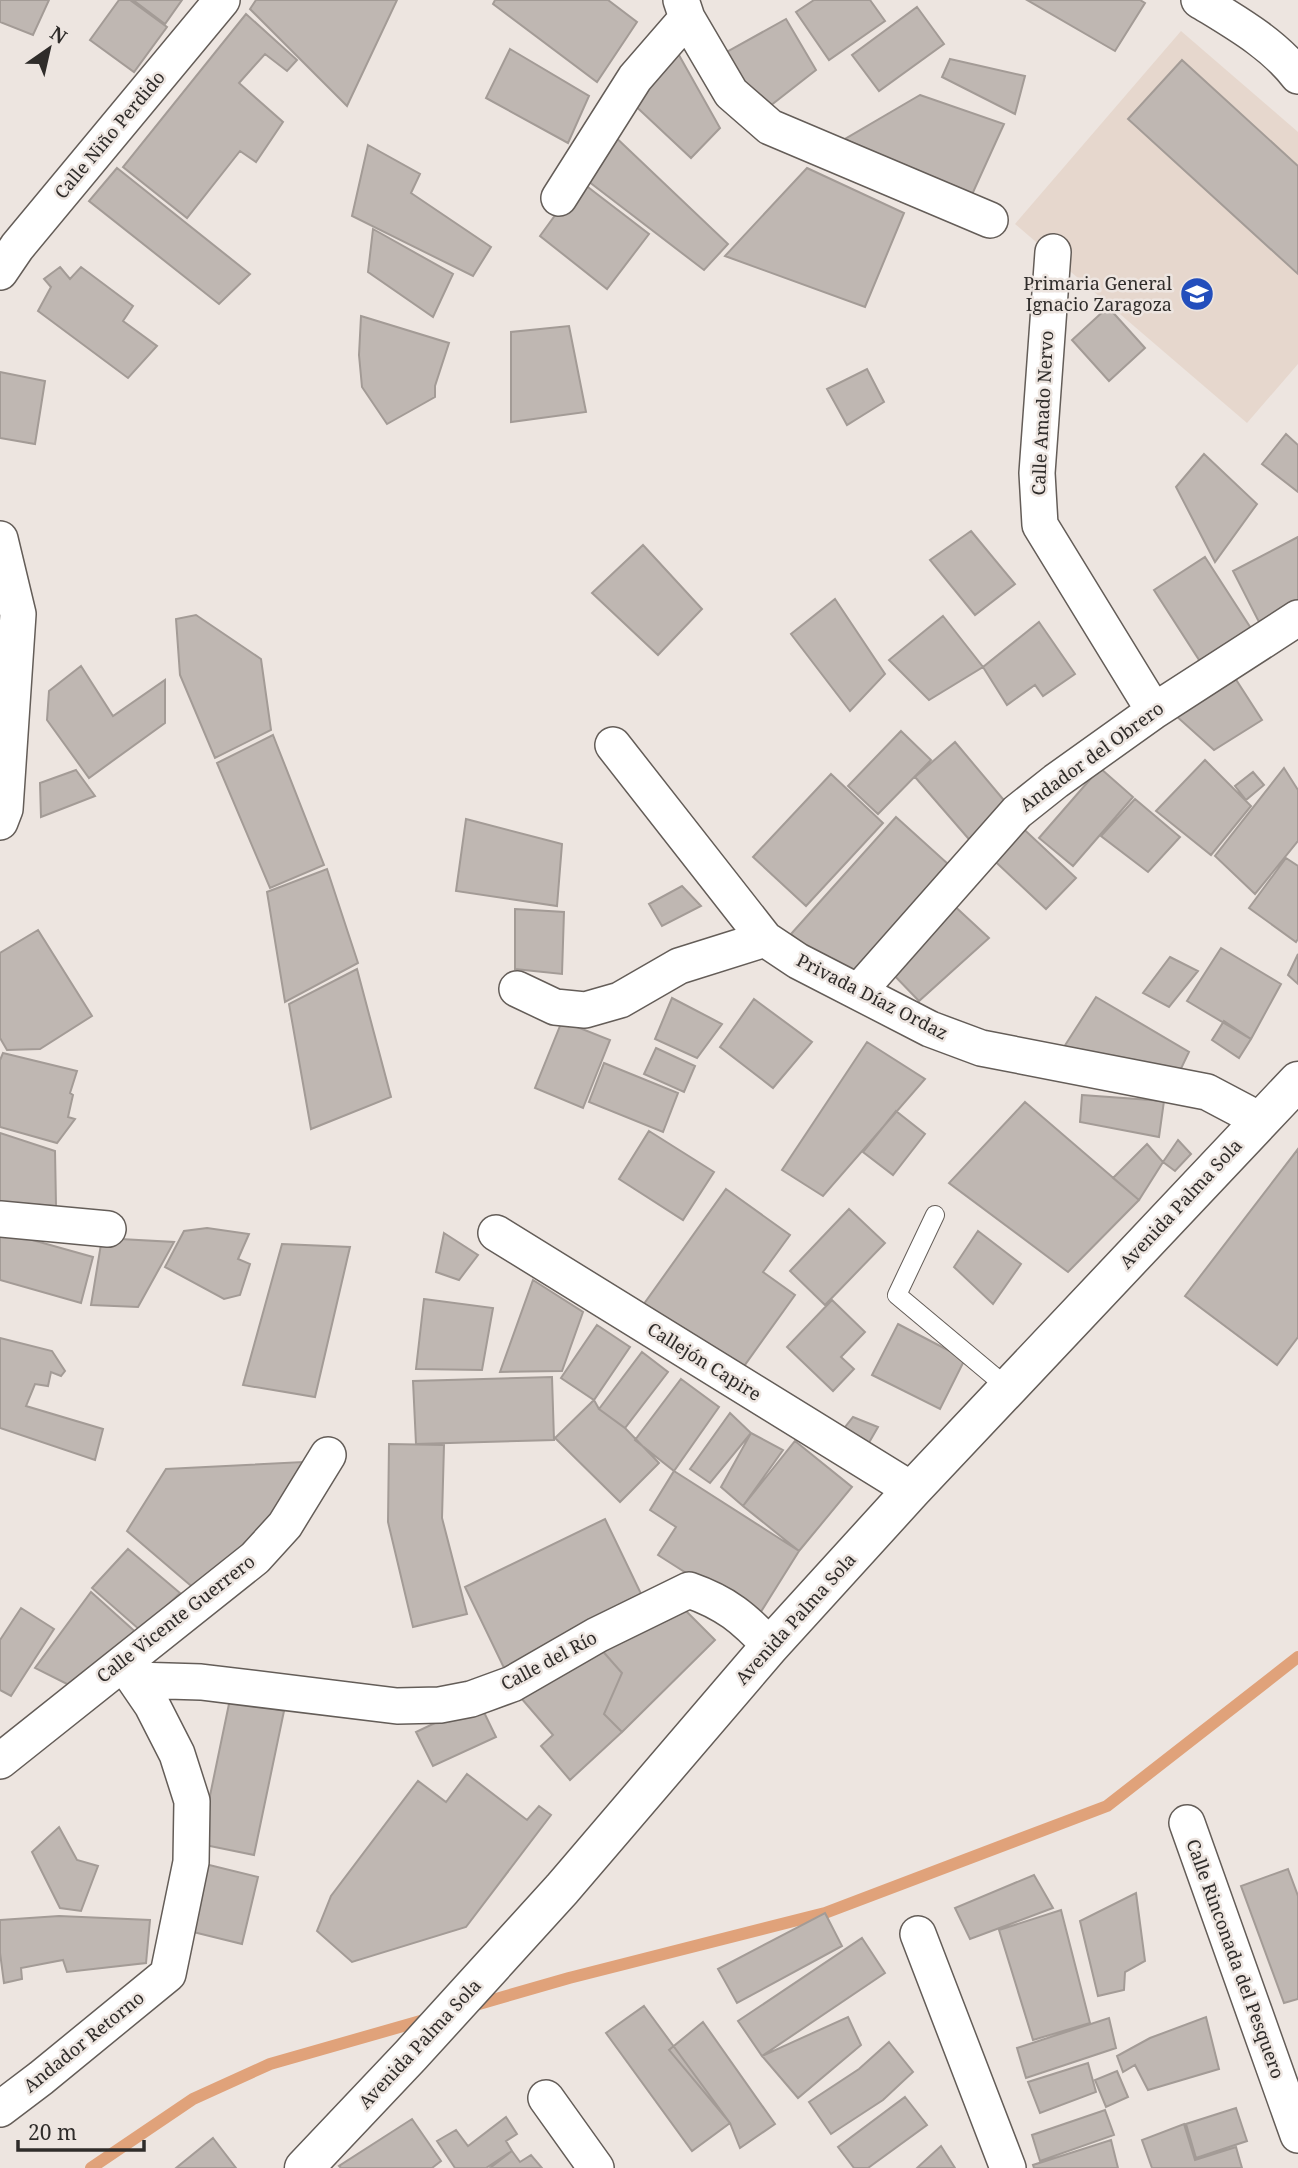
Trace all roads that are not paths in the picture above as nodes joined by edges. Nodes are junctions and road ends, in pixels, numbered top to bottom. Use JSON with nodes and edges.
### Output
{"nodes":[{"id":1,"x":222,"y":0,"type":"edge"},
{"id":2,"x":1199,"y":0,"type":"edge"},
{"id":3,"x":684,"y":9,"type":"edge"},
{"id":4,"x":1298,"y":76,"type":"edge"},
{"id":5,"x":559,"y":198,"type":"dead end"},
{"id":6,"x":990,"y":220,"type":"dead end"},
{"id":7,"x":1053,"y":252,"type":"dead end"},
{"id":8,"x":6,"y":254,"type":"edge"},
{"id":9,"x":0,"y":539,"type":"edge"},
{"id":10,"x":1298,"y":618,"type":"edge"},
{"id":11,"x":1154,"y":711,"type":"junction"},
{"id":12,"x":612,"y":745,"type":"dead end"},
{"id":13,"x":0,"y":822,"type":"edge"},
{"id":14,"x":765,"y":939,"type":"junction"},
{"id":15,"x":517,"y":989,"type":"dead end"},
{"id":16,"x":859,"y":992,"type":"junction"},
{"id":17,"x":1298,"y":1081,"type":"edge"},
{"id":18,"x":1260,"y":1120,"type":"junction"},
{"id":19,"x":935,"y":1215,"type":"dead end"},
{"id":20,"x":0,"y":1219,"type":"edge"},
{"id":21,"x":108,"y":1229,"type":"dead end"},
{"id":22,"x":496,"y":1233,"type":"dead end"},
{"id":23,"x":1008,"y":1388,"type":"junction"},
{"id":24,"x":328,"y":1455,"type":"dead end"},
{"id":25,"x":912,"y":1490,"type":"junction"},
{"id":26,"x":770,"y":1646,"type":"junction"},
{"id":27,"x":129,"y":1671,"type":"junction"},
{"id":28,"x":0,"y":1761,"type":"edge"},
{"id":29,"x":1187,"y":1823,"type":"dead end"},
{"id":30,"x":918,"y":1934,"type":"dead end"},
{"id":31,"x":546,"y":2098,"type":"dead end"},
{"id":32,"x":0,"y":2109,"type":"edge"},
{"id":33,"x":1298,"y":2135,"type":"edge"},
{"id":34,"x":304,"y":2168,"type":"edge"},
{"id":35,"x":596,"y":2168,"type":"edge"},
{"id":36,"x":1008,"y":2168,"type":"edge"}],
"edges":[{"from":1,"to":8,"type":"street","name":"Calle Niño Perdido"},
{"from":2,"to":4,"type":"street"},
{"from":3,"to":5,"type":"street"},
{"from":3,"to":6,"type":"street"},
{"from":7,"to":11,"type":"street","name":"Calle Amado Nervo"},
{"from":9,"to":13,"type":"street"},
{"from":10,"to":11,"type":"street","name":"Andador del Obrero"},
{"from":11,"to":16,"type":"street","name":"Andador del Obrero"},
{"from":12,"to":14,"type":"street","name":"Privada Díaz Ordaz"},
{"from":14,"to":15,"type":"street"},
{"from":14,"to":16,"type":"street","name":"Privada Díaz Ordaz"},
{"from":16,"to":18,"type":"street","name":"Privada Díaz Ordaz"},
{"from":17,"to":18,"type":"street","name":"Avenida Palma Sola"},
{"from":18,"to":23,"type":"street","name":"Avenida Palma Sola"},
{"from":19,"to":23,"type":"lane"},
{"from":20,"to":21,"type":"street"},
{"from":22,"to":25,"type":"street","name":"Callejón Capire"},
{"from":23,"to":25,"type":"street","name":"Avenida Palma Sola"},
{"from":24,"to":27,"type":"street","name":"Calle Vicente Guerrero"},
{"from":25,"to":26,"type":"street","name":"Avenida Palma Sola"},
{"from":26,"to":27,"type":"street","name":"Calle del Río"},
{"from":26,"to":34,"type":"street","name":"Avenida Palma Sola"},
{"from":27,"to":28,"type":"street","name":"Calle Vicente Guerrero"},
{"from":27,"to":32,"type":"street","name":"Andador Retorno"},
{"from":29,"to":33,"type":"street","name":"Calle Rinconada del Pesquero"},
{"from":30,"to":36,"type":"street"},
{"from":31,"to":35,"type":"street"}]}
